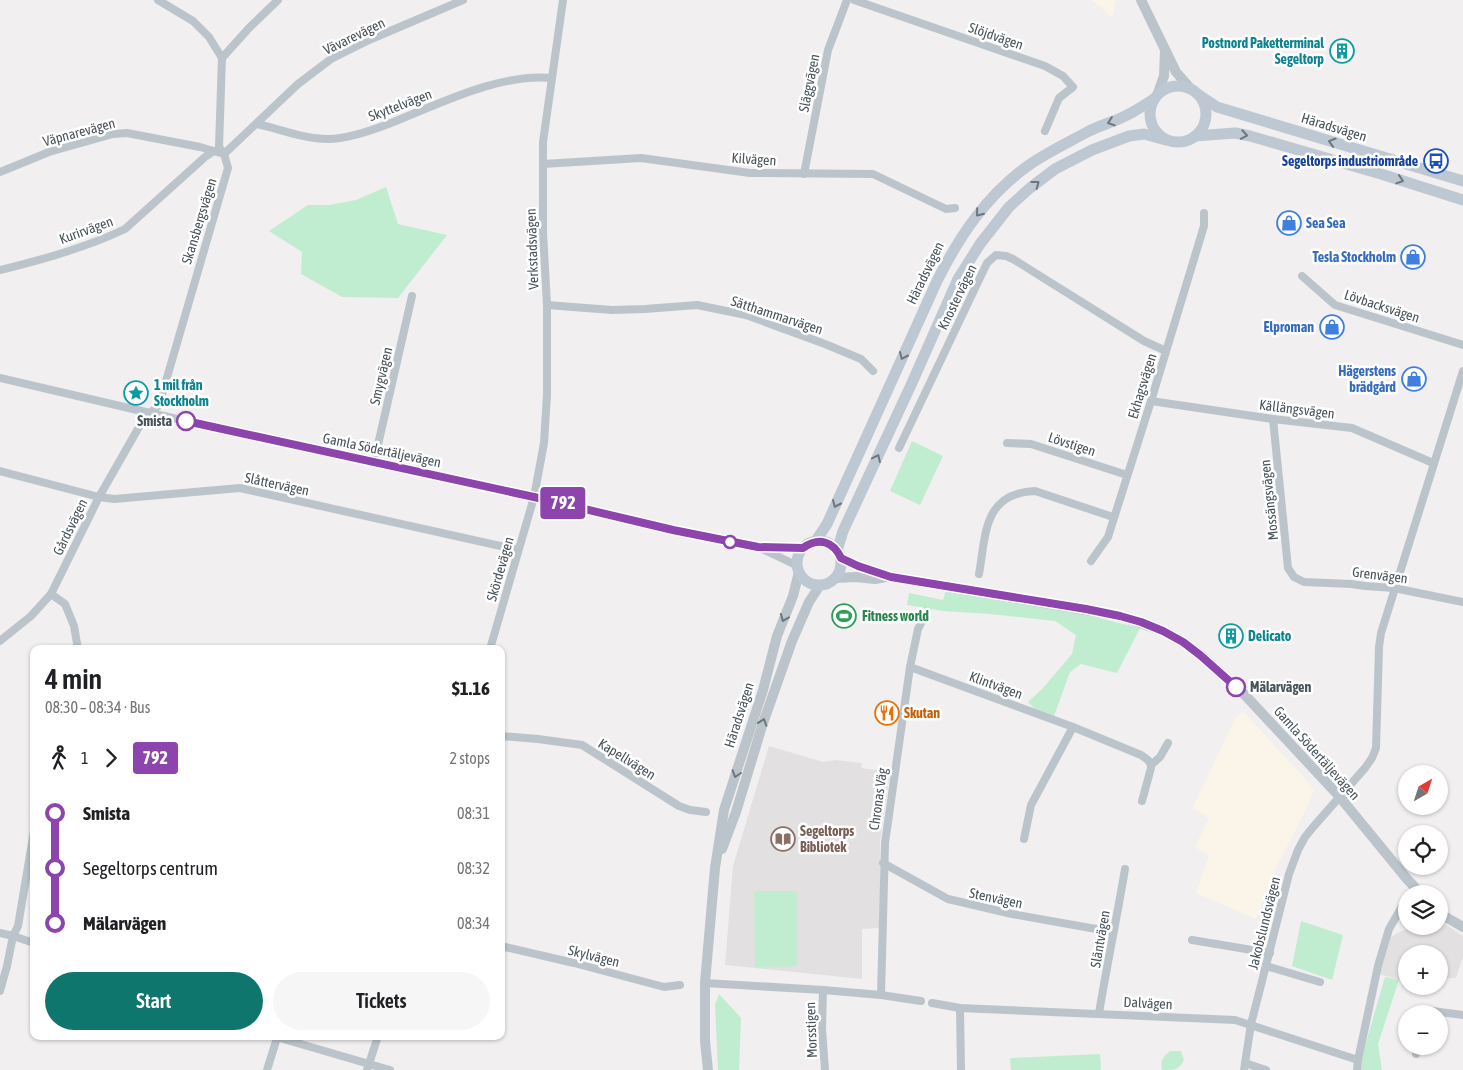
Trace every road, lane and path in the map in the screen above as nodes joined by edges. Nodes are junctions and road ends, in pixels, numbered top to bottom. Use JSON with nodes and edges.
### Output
{"nodes":[{"id":1,"x":158,"y":0,"type":"edge"},
{"id":2,"x":278,"y":0,"type":"edge"},
{"id":3,"x":463,"y":0,"type":"edge"},
{"id":4,"x":563,"y":0,"type":"edge"},
{"id":5,"x":846,"y":0,"type":"edge"},
{"id":6,"x":854,"y":0,"type":"edge"},
{"id":7,"x":1141,"y":0,"type":"edge"},
{"id":8,"x":1165,"y":50,"type":"junction"},
{"id":9,"x":222,"y":58,"type":"junction"},
{"id":10,"x":552,"y":78,"type":"junction"},
{"id":11,"x":1195,"y":92,"type":"junction"},
{"id":12,"x":1156,"y":96,"type":"junction"},
{"id":13,"x":257,"y":124,"type":"junction"},
{"id":14,"x":1045,"y":131,"type":"dead end"},
{"id":15,"x":1195,"y":136,"type":"junction"},
{"id":16,"x":1166,"y":140,"type":"junction"},
{"id":17,"x":214,"y":151,"type":"junction"},
{"id":18,"x":224,"y":154,"type":"junction"},
{"id":19,"x":543,"y":164,"type":"junction"},
{"id":20,"x":0,"y":172,"type":"edge"},
{"id":21,"x":804,"y":174,"type":"junction"},
{"id":22,"x":1463,"y":181,"type":"edge"},
{"id":23,"x":1463,"y":200,"type":"edge"},
{"id":24,"x":955,"y":208,"type":"dead end"},
{"id":25,"x":1204,"y":213,"type":"dead end"},
{"id":26,"x":0,"y":270,"type":"edge"},
{"id":27,"x":1302,"y":276,"type":"dead end"},
{"id":28,"x":412,"y":296,"type":"dead end"},
{"id":29,"x":547,"y":305,"type":"junction"},
{"id":30,"x":1463,"y":345,"type":"edge"},
{"id":31,"x":1166,"y":351,"type":"junction"},
{"id":32,"x":873,"y":370,"type":"dead end"},
{"id":33,"x":1463,"y":371,"type":"edge"},
{"id":34,"x":0,"y":378,"type":"edge"},
{"id":35,"x":1151,"y":402,"type":"junction"},
{"id":36,"x":150,"y":413,"type":"junction"},
{"id":37,"x":1273,"y":419,"type":"junction"},
{"id":38,"x":1007,"y":443,"type":"dead end"},
{"id":39,"x":899,"y":448,"type":"dead end"},
{"id":40,"x":374,"y":462,"type":"junction"},
{"id":41,"x":1434,"y":463,"type":"junction"},
{"id":42,"x":0,"y":471,"type":"edge"},
{"id":43,"x":1127,"y":475,"type":"junction"},
{"id":44,"x":99,"y":496,"type":"junction"},
{"id":45,"x":534,"y":497,"type":"junction"},
{"id":46,"x":1113,"y":517,"type":"junction"},
{"id":47,"x":815,"y":542,"type":"junction"},
{"id":48,"x":758,"y":547,"type":"junction"},
{"id":49,"x":803,"y":548,"type":"junction"},
{"id":50,"x":518,"y":550,"type":"junction"},
{"id":51,"x":839,"y":554,"type":"junction"},
{"id":52,"x":1091,"y":561,"type":"dead end"},
{"id":53,"x":798,"y":569,"type":"junction"},
{"id":54,"x":979,"y":574,"type":"dead end"},
{"id":55,"x":891,"y":577,"type":"junction"},
{"id":56,"x":1294,"y":577,"type":"joint"},
{"id":57,"x":835,"y":578,"type":"junction"},
{"id":58,"x":820,"y":585,"type":"junction"},
{"id":59,"x":1394,"y":588,"type":"junction"},
{"id":60,"x":51,"y":594,"type":"junction"},
{"id":61,"x":1463,"y":602,"type":"edge"},
{"id":62,"x":927,"y":612,"type":"dead end"},
{"id":63,"x":0,"y":641,"type":"edge"},
{"id":64,"x":77,"y":645,"type":"edge"},
{"id":65,"x":491,"y":645,"type":"edge"},
{"id":66,"x":910,"y":667,"type":"junction"},
{"id":67,"x":1073,"y":727,"type":"junction"},
{"id":68,"x":505,"y":736,"type":"edge"},
{"id":69,"x":1168,"y":743,"type":"dead end"},
{"id":70,"x":1151,"y":765,"type":"junction"},
{"id":71,"x":1339,"y":796,"type":"junction"},
{"id":72,"x":1142,"y":802,"type":"dead end"},
{"id":73,"x":706,"y":812,"type":"dead end"},
{"id":74,"x":1024,"y":839,"type":"dead end"},
{"id":75,"x":30,"y":855,"type":"edge"},
{"id":76,"x":883,"y":863,"type":"junction"},
{"id":77,"x":715,"y":868,"type":"junction"},
{"id":78,"x":1125,"y":869,"type":"dead end"},
{"id":79,"x":1413,"y":885,"type":"edge"},
{"id":80,"x":1398,"y":914,"type":"edge"},
{"id":81,"x":1448,"y":918,"type":"edge"},
{"id":82,"x":1463,"y":927,"type":"edge"},
{"id":83,"x":1113,"y":932,"type":"junction"},
{"id":84,"x":0,"y":933,"type":"edge"},
{"id":85,"x":13,"y":936,"type":"junction"},
{"id":86,"x":1192,"y":940,"type":"dead end"},
{"id":87,"x":30,"y":942,"type":"edge"},
{"id":88,"x":505,"y":947,"type":"edge"},
{"id":89,"x":1270,"y":952,"type":"junction"},
{"id":90,"x":1266,"y":966,"type":"junction"},
{"id":91,"x":1320,"y":982,"type":"dead end"},
{"id":92,"x":705,"y":983,"type":"junction"},
{"id":93,"x":680,"y":985,"type":"dead end"},
{"id":94,"x":822,"y":990,"type":"junction"},
{"id":95,"x":0,"y":991,"type":"edge"},
{"id":96,"x":881,"y":995,"type":"junction"},
{"id":97,"x":921,"y":1001,"type":"dead end"},
{"id":98,"x":932,"y":1003,"type":"dead end"},
{"id":99,"x":960,"y":1008,"type":"junction"},
{"id":100,"x":1099,"y":1013,"type":"junction"},
{"id":101,"x":1448,"y":1013,"type":"edge"},
{"id":102,"x":1463,"y":1015,"type":"edge"},
{"id":103,"x":1251,"y":1024,"type":"junction"},
{"id":104,"x":274,"y":1040,"type":"edge"},
{"id":105,"x":285,"y":1040,"type":"edge"},
{"id":106,"x":377,"y":1040,"type":"edge"},
{"id":107,"x":1358,"y":1060,"type":"junction"},
{"id":108,"x":369,"y":1067,"type":"edge"},
{"id":109,"x":1245,"y":1067,"type":"edge"},
{"id":110,"x":267,"y":1070,"type":"edge"},
{"id":111,"x":390,"y":1070,"type":"edge"},
{"id":112,"x":708,"y":1070,"type":"edge"},
{"id":113,"x":825,"y":1070,"type":"edge"},
{"id":114,"x":961,"y":1070,"type":"edge"},
{"id":115,"x":1266,"y":1070,"type":"edge"},
{"id":116,"x":1357,"y":1070,"type":"edge"}],
"edges":[{"from":1,"to":9,"type":"street"},
{"from":2,"to":9,"type":"street"},
{"from":3,"to":13,"type":"street","name":"Vävarevägen"},
{"from":4,"to":10,"type":"street","name":"Verkstadsvägen"},
{"from":5,"to":21,"type":"street","name":"Släggvägen"},
{"from":6,"to":14,"type":"street","name":"Slöjdvägen"},
{"from":7,"to":8,"type":"street"},
{"from":8,"to":11,"type":"street"},
{"from":8,"to":12,"type":"street"},
{"from":9,"to":18,"type":"street","name":"Skansbergsvägen"},
{"from":10,"to":13,"type":"street","name":"Skyttelvägen"},
{"from":10,"to":19,"type":"street","name":"Verkstadsvägen"},
{"from":11,"to":12,"type":"main road"},
{"from":11,"to":15,"type":"main road"},
{"from":22,"to":11,"type":"main road","name":"Häradsvägen","one_way":true},
{"from":12,"to":16,"type":"main road"},
{"from":12,"to":47,"type":"main road","name":"Häradsvägen","one_way":true},
{"from":13,"to":18,"type":"street","name":"Vävarevägen"},
{"from":15,"to":16,"type":"main road"},
{"from":15,"to":23,"type":"main road","one_way":true},
{"from":51,"to":16,"type":"main road","one_way":true},
{"from":17,"to":18,"type":"street","name":"Väpnarevägen"},
{"from":17,"to":20,"type":"street","name":"Väpnarevägen"},
{"from":17,"to":26,"type":"street","name":"Kurirvägen"},
{"from":18,"to":36,"type":"street","name":"Skansbergsvägen"},
{"from":19,"to":21,"type":"street","name":"Kilvägen"},
{"from":19,"to":29,"type":"street","name":"Verkstadsvägen"},
{"from":21,"to":24,"type":"street","name":"Kilvägen"},
{"from":25,"to":31,"type":"street","name":"Ekhagsvägen"},
{"from":27,"to":30,"type":"street","name":"Lövbacksvägen"},
{"from":28,"to":40,"type":"street","name":"Smygvägen"},
{"from":29,"to":32,"type":"street","name":"Sätthammarvägen"},
{"from":29,"to":45,"type":"street","name":"Verkstadsvägen"},
{"from":31,"to":35,"type":"street","name":"Ekhagsvägen"},
{"from":31,"to":39,"type":"street","name":"Knostervägen"},
{"from":33,"to":41,"type":"street"},
{"from":34,"to":36,"type":"street","name":"Gamla Södertäljevägen"},
{"from":35,"to":37,"type":"street","name":"Källängsvägen"},
{"from":35,"to":43,"type":"street","name":"Ekhagsvägen"},
{"from":36,"to":40,"type":"street","name":"Gamla Södertäljevägen"},
{"from":36,"to":44,"type":"street","name":"Gårdsvägen"},
{"from":37,"to":41,"type":"street","name":"Källängsvägen"},
{"from":37,"to":56,"type":"street","name":"Mossängsvägen"},
{"from":38,"to":43,"type":"street","name":"Lövstigen"},
{"from":40,"to":45,"type":"street","name":"Gamla Södertäljevägen"},
{"from":41,"to":59,"type":"street"},
{"from":42,"to":44,"type":"street","name":"Slåttervägen"},
{"from":43,"to":46,"type":"street","name":"Ekhagsvägen"},
{"from":44,"to":50,"type":"street","name":"Slåttervägen"},
{"from":44,"to":60,"type":"street","name":"Gårdsvägen"},
{"from":45,"to":48,"type":"street","name":"Gamla Södertäljevägen"},
{"from":45,"to":50,"type":"street","name":"Skördevägen"},
{"from":46,"to":52,"type":"street","name":"Ekhagsvägen"},
{"from":46,"to":54,"type":"street"},
{"from":47,"to":49,"type":"main road"},
{"from":47,"to":51,"type":"main road"},
{"from":48,"to":49,"type":"street","name":"Gamla Södertäljevägen"},
{"from":48,"to":53,"type":"street","name":"Gamla Södertäljevägen"},
{"from":49,"to":53,"type":"main road"},
{"from":50,"to":65,"type":"street","name":"Skördevägen"},
{"from":51,"to":55,"type":"street","name":"Gamla Södertäljevägen"},
{"from":51,"to":57,"type":"main road"},
{"from":53,"to":58,"type":"main road"},
{"from":53,"to":77,"type":"street","name":"Häradsvägen","one_way":true},
{"from":55,"to":57,"type":"street","name":"Gamla Södertäljevägen"},
{"from":55,"to":71,"type":"street","name":"Gamla Södertäljevägen"},
{"from":56,"to":59,"type":"street","name":"Grenvägen"},
{"from":57,"to":58,"type":"main road"},
{"from":77,"to":58,"type":"street","name":"Häradsvägen","one_way":true},
{"from":59,"to":61,"type":"street","name":"Grenvägen"},
{"from":59,"to":71,"type":"street"},
{"from":60,"to":63,"type":"street","name":"Gårdsvägen"},
{"from":60,"to":64,"type":"street"},
{"from":62,"to":66,"type":"street","name":"Chronas Väg"},
{"from":66,"to":67,"type":"street","name":"Klintvägen"},
{"from":66,"to":76,"type":"street","name":"Chronas Väg"},
{"from":67,"to":70,"type":"street","name":"Klintvägen"},
{"from":67,"to":74,"type":"street"},
{"from":68,"to":73,"type":"street","name":"Kapellvägen"},
{"from":69,"to":70,"type":"street"},
{"from":70,"to":72,"type":"street"},
{"from":71,"to":79,"type":"street","name":"Gamla Södertäljevägen"},
{"from":71,"to":89,"type":"street","name":"Jakobslundsvägen"},
{"from":75,"to":85,"type":"street"},
{"from":76,"to":83,"type":"street","name":"Stenvägen"},
{"from":76,"to":96,"type":"street","name":"Chronas Väg"},
{"from":77,"to":92,"type":"street","name":"Häradsvägen"},
{"from":78,"to":83,"type":"street","name":"Släntvägen"},
{"from":80,"to":107,"type":"street"},
{"from":81,"to":82,"type":"street"},
{"from":83,"to":100,"type":"street","name":"Släntvägen"},
{"from":84,"to":85,"type":"street"},
{"from":85,"to":87,"type":"street"},
{"from":85,"to":95,"type":"street"},
{"from":86,"to":89,"type":"street"},
{"from":88,"to":93,"type":"street","name":"Skylvägen"},
{"from":89,"to":90,"type":"street","name":"Jakobslundsvägen"},
{"from":90,"to":91,"type":"street"},
{"from":90,"to":103,"type":"street","name":"Jakobslundsvägen"},
{"from":92,"to":94,"type":"street"},
{"from":92,"to":112,"type":"street","name":"Häradsvägen"},
{"from":94,"to":96,"type":"street"},
{"from":94,"to":113,"type":"street","name":"Morsstigen"},
{"from":96,"to":97,"type":"street"},
{"from":98,"to":99,"type":"street","name":"Dalvägen"},
{"from":99,"to":100,"type":"street","name":"Dalvägen"},
{"from":99,"to":114,"type":"street"},
{"from":100,"to":103,"type":"street","name":"Dalvägen"},
{"from":101,"to":102,"type":"street"},
{"from":103,"to":107,"type":"street","name":"Dalvägen"},
{"from":103,"to":109,"type":"street","name":"Jakobslundsvägen"},
{"from":104,"to":110,"type":"street"},
{"from":105,"to":108,"type":"street"},
{"from":106,"to":108,"type":"street"},
{"from":107,"to":116,"type":"street"},
{"from":108,"to":111,"type":"street"},
{"from":109,"to":115,"type":"street"}]}
